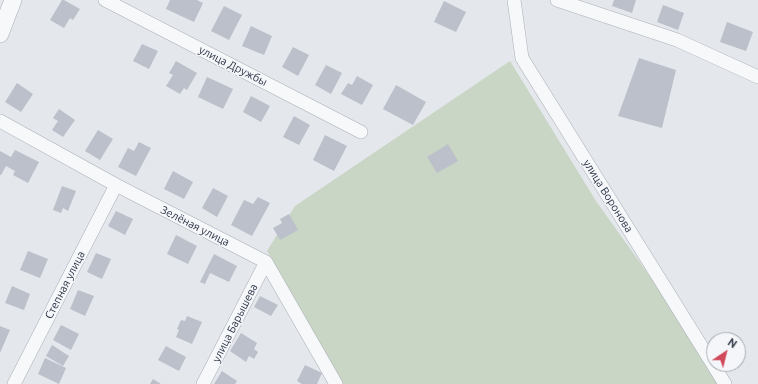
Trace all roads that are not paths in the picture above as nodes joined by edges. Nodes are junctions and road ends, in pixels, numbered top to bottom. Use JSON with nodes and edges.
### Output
{"nodes":[{"id":1,"x":13,"y":0,"type":"edge"},
{"id":2,"x":105,"y":0,"type":"edge"},
{"id":3,"x":514,"y":0,"type":"edge"},
{"id":4,"x":557,"y":0,"type":"edge"},
{"id":5,"x":0,"y":34,"type":"edge"},
{"id":6,"x":758,"y":77,"type":"edge"},
{"id":7,"x":0,"y":121,"type":"edge"},
{"id":8,"x":361,"y":132,"type":"dead end"},
{"id":9,"x":116,"y":185,"type":"junction"},
{"id":10,"x":266,"y":262,"type":"junction"},
{"id":11,"x":14,"y":384,"type":"edge"},
{"id":12,"x":203,"y":384,"type":"edge"},
{"id":13,"x":336,"y":384,"type":"edge"},
{"id":14,"x":725,"y":384,"type":"edge"}],
"edges":[{"from":1,"to":5,"type":"street"},
{"from":2,"to":8,"type":"street","name":"улица Дружбы"},
{"from":3,"to":14,"type":"street","name":"улица Воронова"},
{"from":4,"to":6,"type":"street"},
{"from":7,"to":9,"type":"street","name":"Зелёная улица"},
{"from":9,"to":10,"type":"street","name":"Зелёная улица"},
{"from":9,"to":11,"type":"street","name":"Степная улица"},
{"from":10,"to":12,"type":"street","name":"улица Барышева"},
{"from":10,"to":13,"type":"street"}]}
